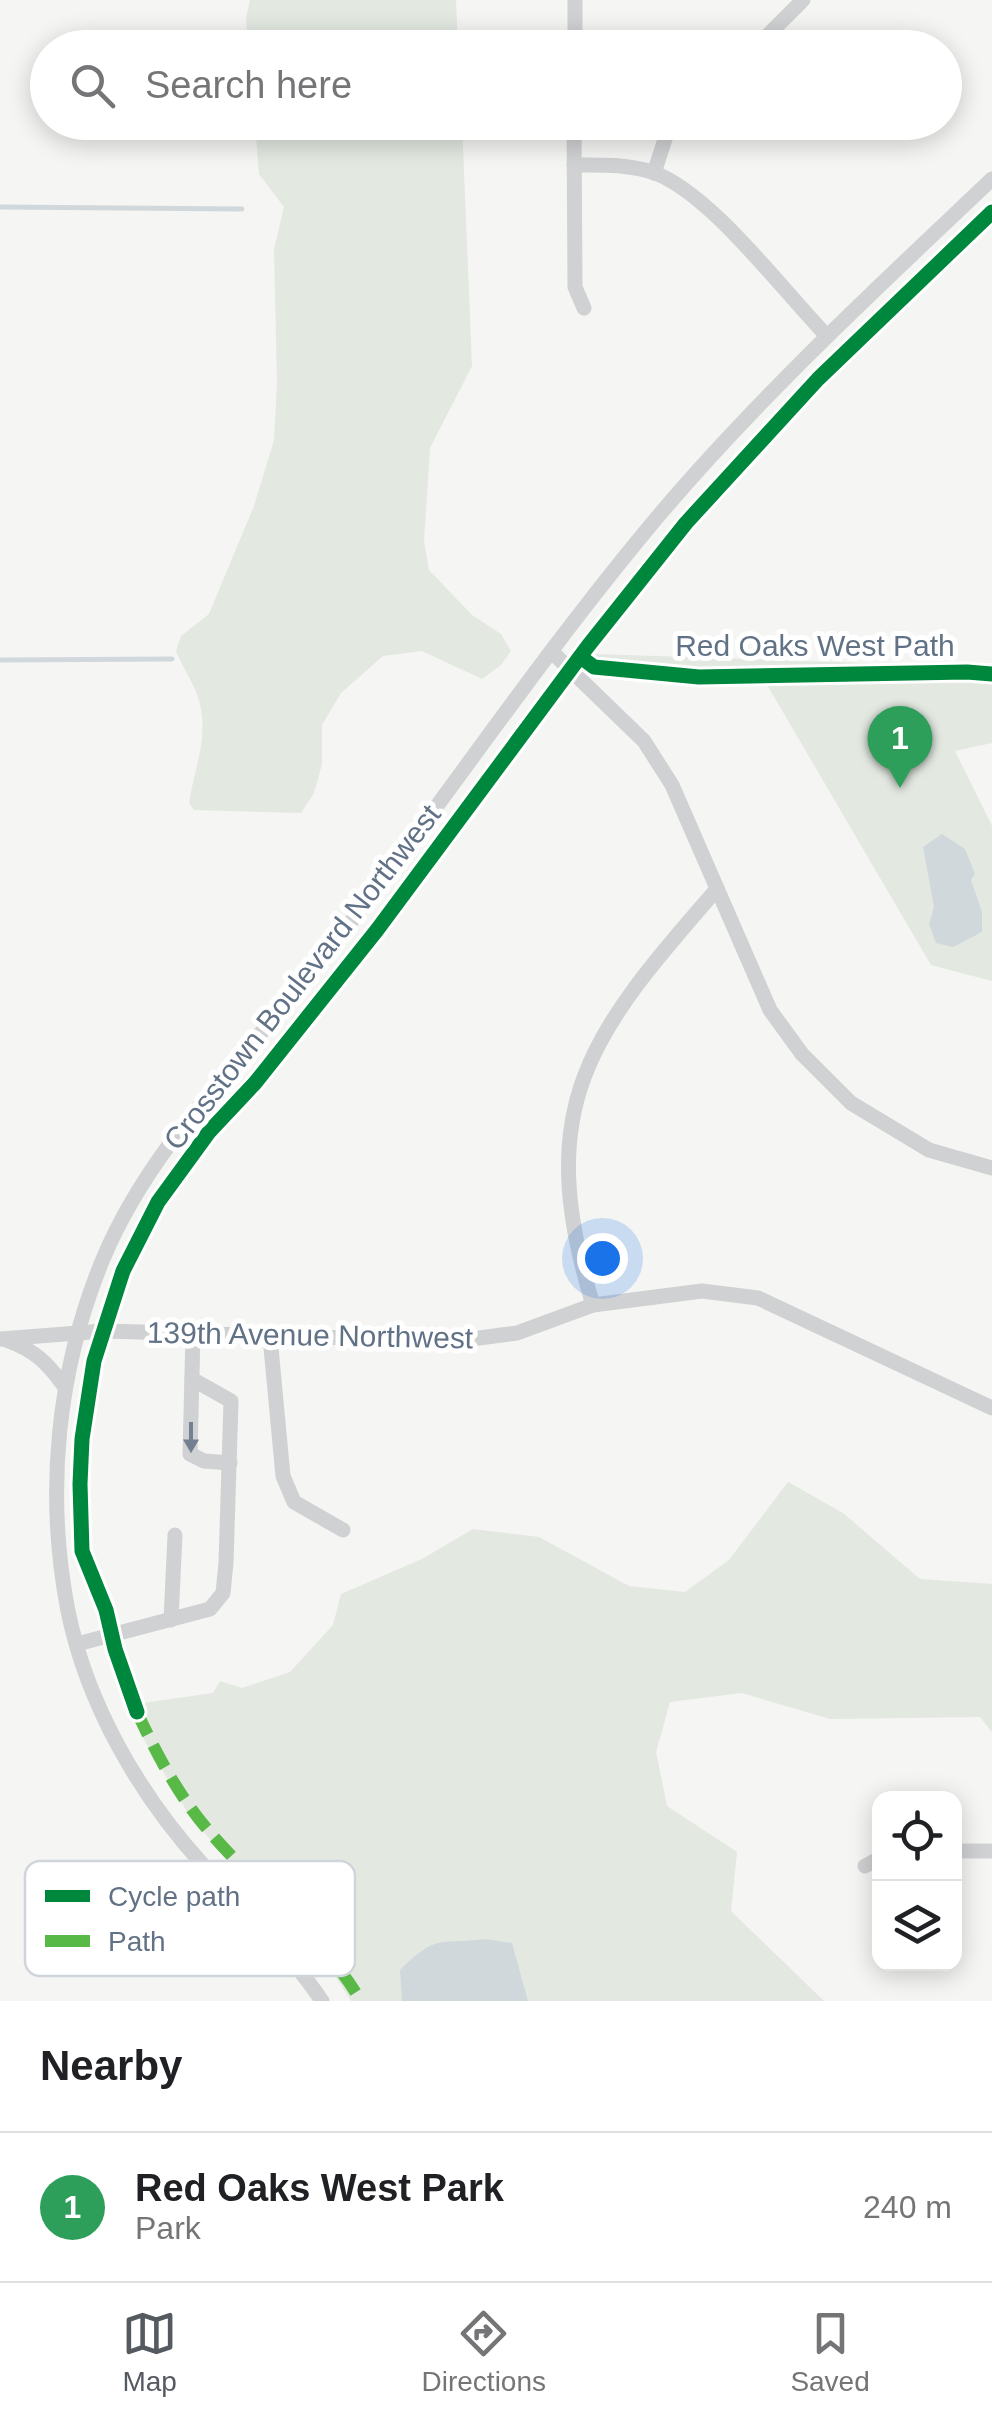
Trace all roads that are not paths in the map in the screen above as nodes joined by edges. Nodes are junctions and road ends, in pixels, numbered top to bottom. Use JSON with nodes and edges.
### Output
{"nodes":[{"id":1,"x":575,"y":0,"type":"edge"},
{"id":2,"x":802,"y":0,"type":"edge"},
{"id":3,"x":574,"y":30,"type":"edge"},
{"id":4,"x":773,"y":30,"type":"edge"},
{"id":5,"x":574,"y":140,"type":"edge"},
{"id":6,"x":666,"y":140,"type":"edge"},
{"id":7,"x":574,"y":165,"type":"junction"},
{"id":8,"x":654,"y":173,"type":"junction"},
{"id":9,"x":992,"y":179,"type":"edge"},
{"id":10,"x":584,"y":308,"type":"dead end"},
{"id":11,"x":827,"y":336,"type":"junction"},
{"id":12,"x":552,"y":652,"type":"junction"},
{"id":13,"x":717,"y":889,"type":"junction"},
{"id":14,"x":992,"y":1168,"type":"edge"},
{"id":15,"x":593,"y":1305,"type":"junction"},
{"id":16,"x":78,"y":1334,"type":"junction"},
{"id":17,"x":194,"y":1334,"type":"junction"},
{"id":18,"x":1,"y":1338,"type":"edge"},
{"id":19,"x":270,"y":1338,"type":"junction"},
{"id":20,"x":192,"y":1379,"type":"junction"},
{"id":21,"x":64,"y":1386,"type":"junction"},
{"id":22,"x":992,"y":1408,"type":"edge"},
{"id":23,"x":230,"y":1463,"type":"junction"},
{"id":24,"x":343,"y":1530,"type":"dead end"},
{"id":25,"x":175,"y":1535,"type":"dead end"},
{"id":26,"x":171,"y":1620,"type":"junction"},
{"id":27,"x":77,"y":1644,"type":"junction"},
{"id":28,"x":962,"y":1851,"type":"edge"},
{"id":29,"x":992,"y":1852,"type":"edge"},
{"id":30,"x":201,"y":1861,"type":"edge"},
{"id":31,"x":303,"y":1976,"type":"edge"},
{"id":32,"x":322,"y":2001,"type":"edge"}],
"edges":[{"from":1,"to":3,"type":"street"},
{"from":2,"to":4,"type":"street"},
{"from":5,"to":7,"type":"street"},
{"from":6,"to":8,"type":"street"},
{"from":7,"to":8,"type":"street"},
{"from":7,"to":10,"type":"street"},
{"from":8,"to":11,"type":"street"},
{"from":9,"to":11,"type":"street","name":"Crosstown Boulevard Northwest"},
{"from":11,"to":12,"type":"street","name":"Crosstown Boulevard Northwest"},
{"from":12,"to":13,"type":"street"},
{"from":12,"to":16,"type":"street","name":"Crosstown Boulevard Northwest"},
{"from":13,"to":14,"type":"street"},
{"from":13,"to":15,"type":"street"},
{"from":15,"to":19,"type":"street","name":"139th Avenue Northwest"},
{"from":15,"to":22,"type":"street","name":"139th Avenue Northwest"},
{"from":16,"to":17,"type":"street","name":"139th Avenue Northwest"},
{"from":16,"to":18,"type":"street","name":"139th Avenue Northwest"},
{"from":16,"to":21,"type":"street","name":"Crosstown Boulevard Northwest"},
{"from":17,"to":19,"type":"street","name":"139th Avenue Northwest"},
{"from":17,"to":20,"type":"street"},
{"from":18,"to":21,"type":"street"},
{"from":19,"to":24,"type":"street"},
{"from":20,"to":23,"type":"street"},
{"from":20,"to":23,"type":"street","one_way":true},
{"from":21,"to":27,"type":"street","name":"Crosstown Boulevard Northwest"},
{"from":23,"to":26,"type":"street"},
{"from":25,"to":26,"type":"street"},
{"from":26,"to":27,"type":"street"},
{"from":27,"to":30,"type":"street","name":"Crosstown Boulevard Northwest"},
{"from":28,"to":29,"type":"street"},
{"from":31,"to":32,"type":"street","name":"Crosstown Boulevard Northwest"}]}
